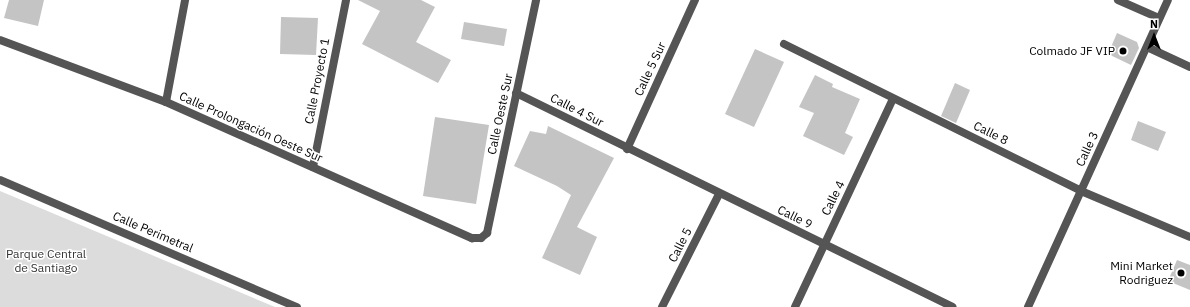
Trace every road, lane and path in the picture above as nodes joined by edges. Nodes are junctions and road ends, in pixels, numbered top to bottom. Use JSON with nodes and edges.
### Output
{"nodes":[{"id":1,"x":184,"y":0,"type":"edge"},
{"id":2,"x":346,"y":0,"type":"edge"},
{"id":3,"x":536,"y":0,"type":"edge"},
{"id":4,"x":695,"y":0,"type":"edge"},
{"id":5,"x":1118,"y":0,"type":"edge"},
{"id":6,"x":1168,"y":0,"type":"edge"},
{"id":7,"x":1159,"y":18,"type":"junction"},
{"id":8,"x":0,"y":40,"type":"edge"},
{"id":9,"x":784,"y":44,"type":"dead end"},
{"id":10,"x":1147,"y":47,"type":"junction"},
{"id":11,"x":1190,"y":66,"type":"edge"},
{"id":12,"x":516,"y":93,"type":"junction"},
{"id":13,"x":893,"y":99,"type":"junction"},
{"id":14,"x":166,"y":102,"type":"junction"},
{"id":15,"x":627,"y":149,"type":"junction"},
{"id":16,"x":313,"y":167,"type":"junction"},
{"id":17,"x":0,"y":180,"type":"edge"},
{"id":18,"x":1081,"y":191,"type":"junction"},
{"id":19,"x":719,"y":194,"type":"junction"},
{"id":20,"x":487,"y":233,"type":"joint"},
{"id":21,"x":1190,"y":237,"type":"edge"},
{"id":22,"x":823,"y":245,"type":"junction"},
{"id":23,"x":297,"y":307,"type":"edge"},
{"id":24,"x":662,"y":307,"type":"edge"},
{"id":25,"x":795,"y":307,"type":"edge"},
{"id":26,"x":952,"y":307,"type":"edge"},
{"id":27,"x":1028,"y":307,"type":"edge"}],
"edges":[{"from":1,"to":14,"type":"street"},
{"from":2,"to":16,"type":"street","name":"Calle Proyecto 1"},
{"from":3,"to":12,"type":"street","name":"Calle Oeste Sur"},
{"from":4,"to":15,"type":"street","name":"Calle 5 Sur"},
{"from":5,"to":7,"type":"street"},
{"from":6,"to":7,"type":"street","name":"Calle 3"},
{"from":7,"to":10,"type":"street","name":"Calle 3"},
{"from":8,"to":14,"type":"street","name":"Calle Prolongación Oeste Sur"},
{"from":9,"to":13,"type":"street","name":"Calle 8"},
{"from":10,"to":11,"type":"street"},
{"from":10,"to":18,"type":"street","name":"Calle 3"},
{"from":12,"to":15,"type":"street","name":"Calle 4 Sur"},
{"from":12,"to":20,"type":"street","name":"Calle Oeste Sur"},
{"from":13,"to":18,"type":"street","name":"Calle 8"},
{"from":13,"to":22,"type":"street","name":"Calle 4"},
{"from":14,"to":16,"type":"street","name":"Calle Prolongación Oeste Sur"},
{"from":15,"to":19,"type":"street","name":"Calle 9"},
{"from":16,"to":20,"type":"street","name":"Calle Prolongación Oeste Sur"},
{"from":17,"to":23,"type":"street","name":"Calle Perimetral"},
{"from":18,"to":21,"type":"street","name":"Calle 8"},
{"from":18,"to":27,"type":"street","name":"Calle 3"},
{"from":19,"to":22,"type":"street","name":"Calle 9"},
{"from":19,"to":24,"type":"street","name":"Calle 5"},
{"from":22,"to":25,"type":"street","name":"Calle 4"},
{"from":22,"to":26,"type":"street","name":"Calle 9"}]}
